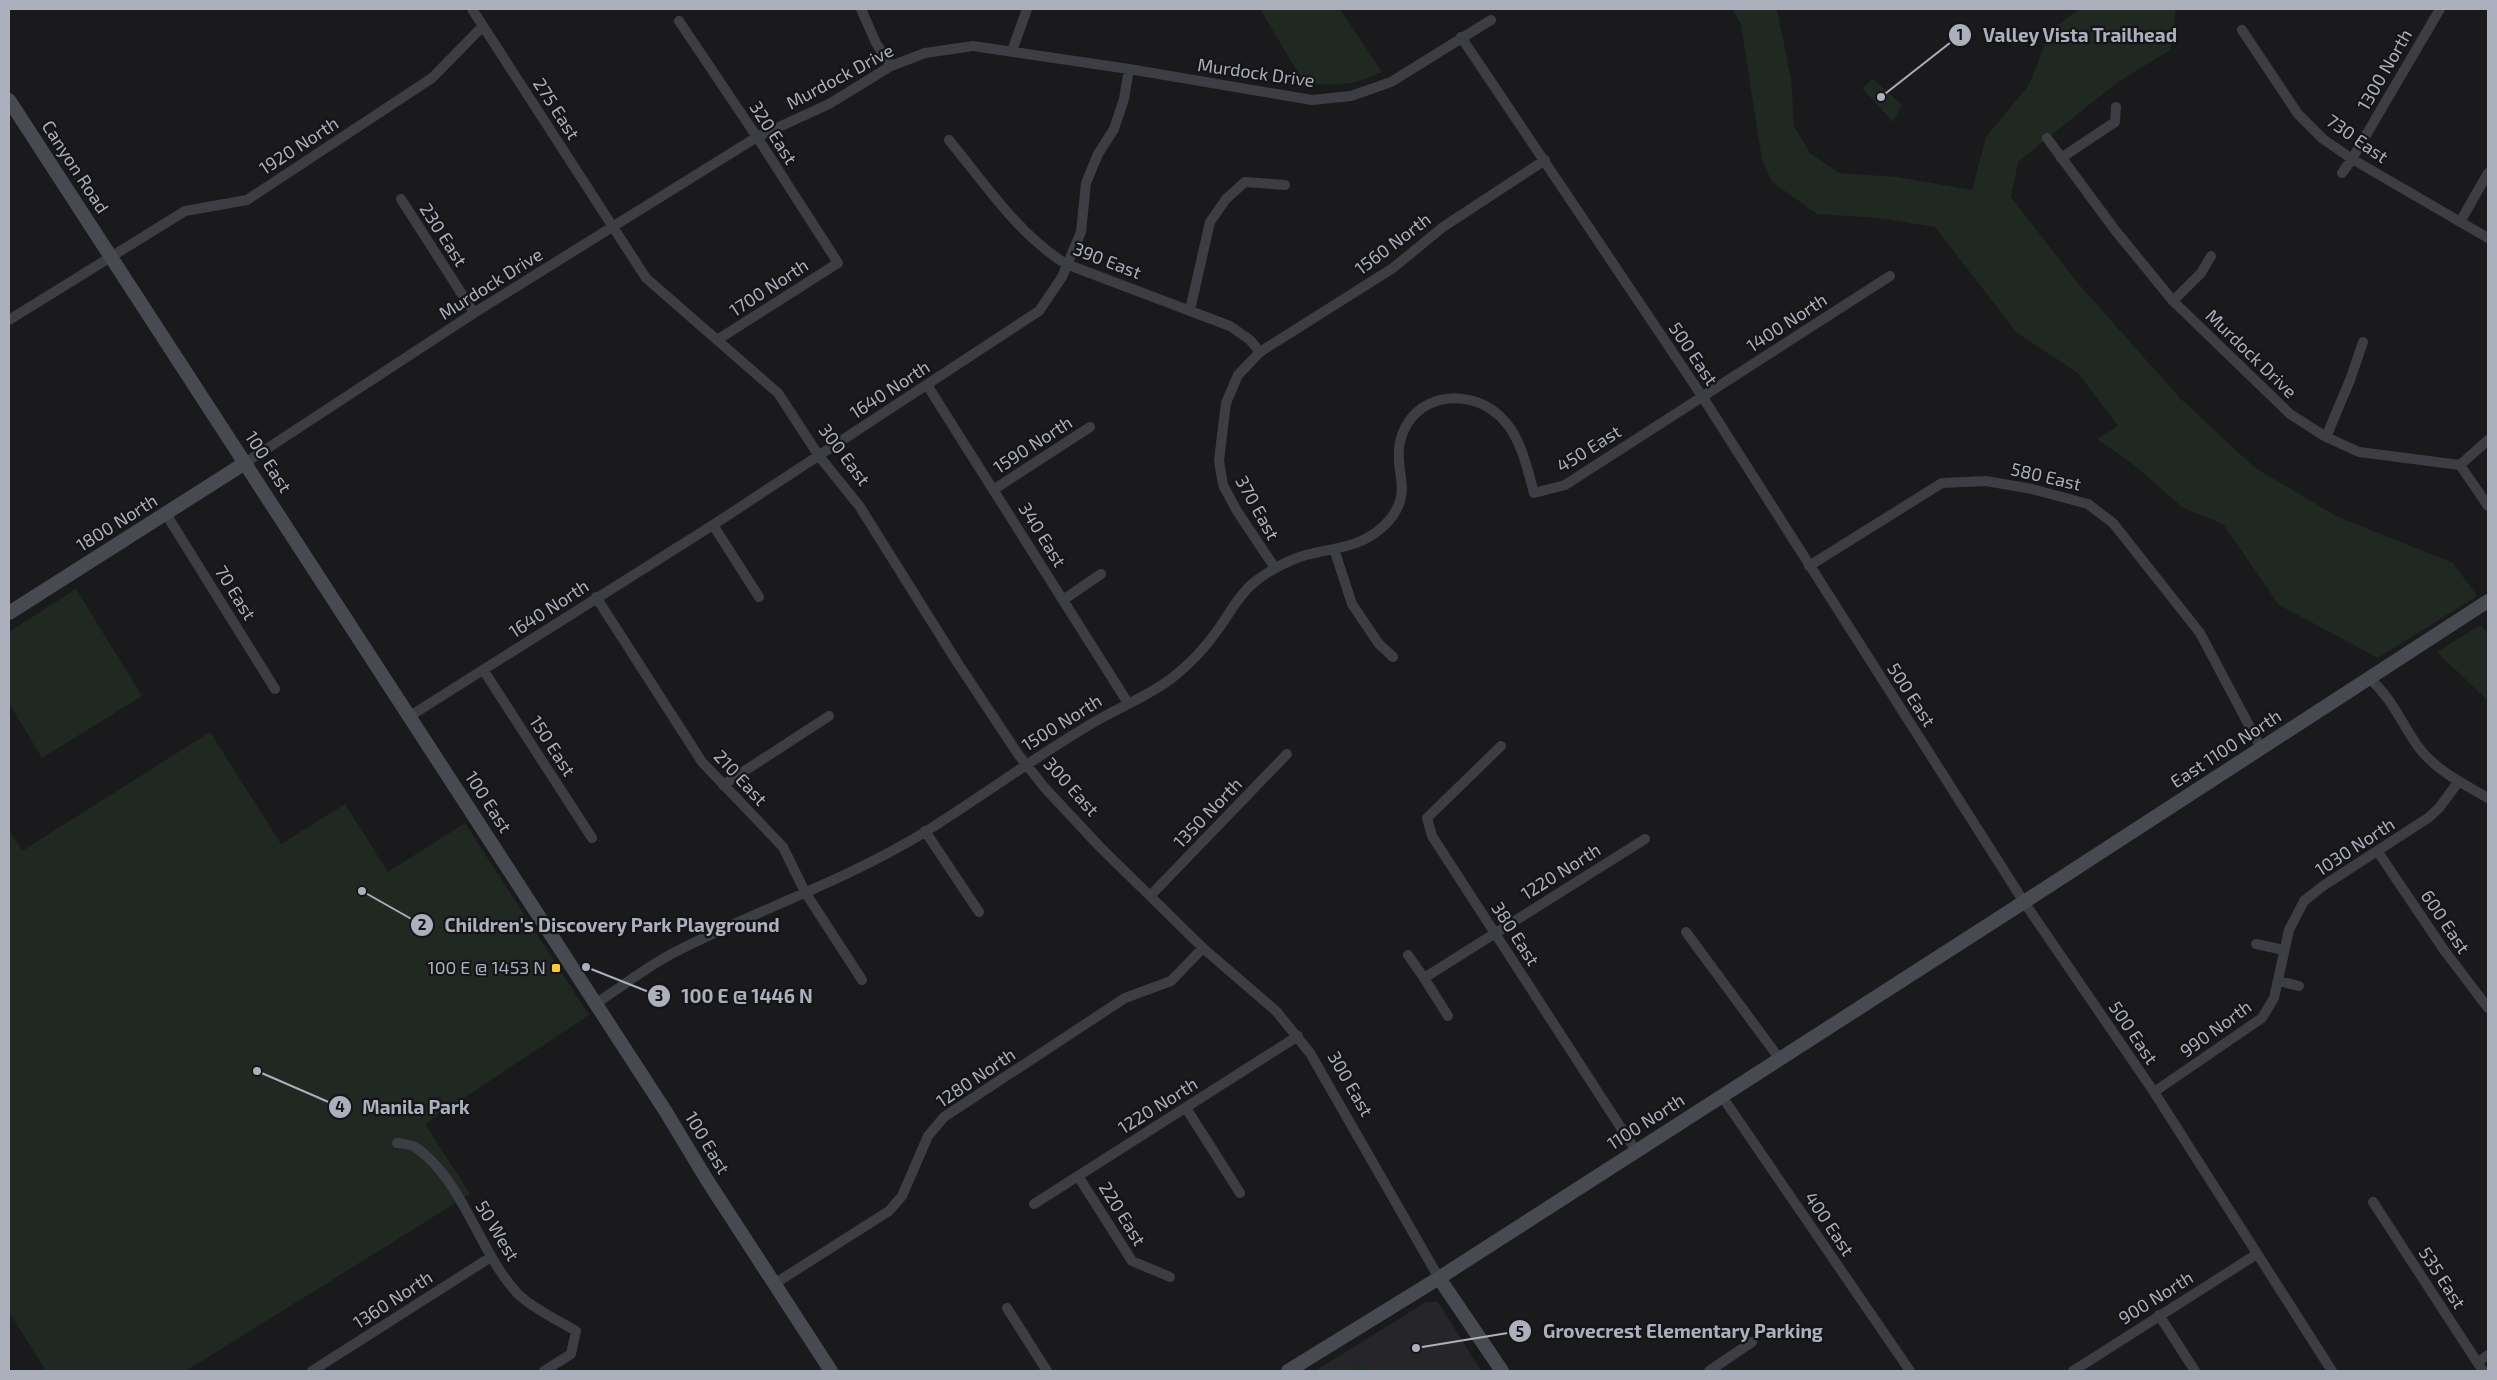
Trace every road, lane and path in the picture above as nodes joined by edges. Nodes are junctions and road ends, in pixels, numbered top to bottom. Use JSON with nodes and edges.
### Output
{"nodes":[{"id":1,"x":472,"y":9,"type":"edge"},
{"id":2,"x":861,"y":9,"type":"edge"},
{"id":3,"x":1027,"y":9,"type":"edge"},
{"id":4,"x":2440,"y":9,"type":"edge"},
{"id":5,"x":1491,"y":20,"type":"dead end"},
{"id":6,"x":679,"y":21,"type":"dead end"},
{"id":7,"x":483,"y":26,"type":"junction"},
{"id":8,"x":2242,"y":30,"type":"dead end"},
{"id":9,"x":1461,"y":37,"type":"junction"},
{"id":10,"x":1012,"y":51,"type":"junction"},
{"id":11,"x":891,"y":66,"type":"junction"},
{"id":12,"x":1129,"y":69,"type":"junction"},
{"id":13,"x":9,"y":100,"type":"edge"},
{"id":14,"x":2116,"y":107,"type":"dead end"},
{"id":15,"x":757,"y":137,"type":"junction"},
{"id":16,"x":2047,"y":138,"type":"dead end"},
{"id":17,"x":949,"y":140,"type":"dead end"},
{"id":18,"x":2061,"y":158,"type":"junction"},
{"id":19,"x":2352,"y":159,"type":"junction"},
{"id":20,"x":1545,"y":160,"type":"junction"},
{"id":21,"x":2342,"y":173,"type":"dead end"},
{"id":22,"x":2488,"y":174,"type":"edge"},
{"id":23,"x":1285,"y":185,"type":"dead end"},
{"id":24,"x":401,"y":199,"type":"dead end"},
{"id":25,"x":2460,"y":222,"type":"junction"},
{"id":26,"x":614,"y":226,"type":"junction"},
{"id":27,"x":2488,"y":238,"type":"edge"},
{"id":28,"x":111,"y":255,"type":"junction"},
{"id":29,"x":2211,"y":256,"type":"dead end"},
{"id":30,"x":838,"y":263,"type":"joint"},
{"id":31,"x":1066,"y":264,"type":"junction"},
{"id":32,"x":1890,"y":276,"type":"dead end"},
{"id":33,"x":2173,"y":301,"type":"junction"},
{"id":34,"x":1190,"y":310,"type":"junction"},
{"id":35,"x":474,"y":313,"type":"junction"},
{"id":36,"x":9,"y":320,"type":"edge"},
{"id":37,"x":717,"y":340,"type":"junction"},
{"id":38,"x":2363,"y":342,"type":"dead end"},
{"id":39,"x":1260,"y":352,"type":"junction"},
{"id":40,"x":927,"y":385,"type":"junction"},
{"id":41,"x":1702,"y":396,"type":"junction"},
{"id":42,"x":1447,"y":398,"type":"joint"},
{"id":43,"x":1090,"y":427,"type":"dead end"},
{"id":44,"x":2326,"y":436,"type":"junction"},
{"id":45,"x":2488,"y":440,"type":"edge"},
{"id":46,"x":819,"y":456,"type":"junction"},
{"id":47,"x":245,"y":463,"type":"junction"},
{"id":48,"x":2460,"y":465,"type":"junction"},
{"id":49,"x":993,"y":490,"type":"junction"},
{"id":50,"x":2488,"y":506,"type":"edge"},
{"id":51,"x":166,"y":514,"type":"junction"},
{"id":52,"x":713,"y":525,"type":"junction"},
{"id":53,"x":1334,"y":549,"type":"junction"},
{"id":54,"x":1809,"y":566,"type":"junction"},
{"id":55,"x":1275,"y":568,"type":"junction"},
{"id":56,"x":1101,"y":574,"type":"dead end"},
{"id":57,"x":759,"y":596,"type":"dead end"},
{"id":58,"x":596,"y":597,"type":"junction"},
{"id":59,"x":1063,"y":600,"type":"junction"},
{"id":60,"x":2488,"y":601,"type":"edge"},
{"id":61,"x":9,"y":613,"type":"edge"},
{"id":62,"x":1393,"y":657,"type":"dead end"},
{"id":63,"x":484,"y":671,"type":"junction"},
{"id":64,"x":2369,"y":678,"type":"junction"},
{"id":65,"x":275,"y":689,"type":"dead end"},
{"id":66,"x":1128,"y":703,"type":"junction"},
{"id":67,"x":410,"y":716,"type":"junction"},
{"id":68,"x":828,"y":716,"type":"dead end"},
{"id":69,"x":1501,"y":746,"type":"dead end"},
{"id":70,"x":2261,"y":748,"type":"junction"},
{"id":71,"x":1288,"y":754,"type":"dead end"},
{"id":72,"x":1026,"y":764,"type":"junction"},
{"id":73,"x":2458,"y":781,"type":"junction"},
{"id":74,"x":723,"y":785,"type":"junction"},
{"id":75,"x":2488,"y":798,"type":"edge"},
{"id":76,"x":925,"y":831,"type":"junction"},
{"id":77,"x":592,"y":838,"type":"dead end"},
{"id":78,"x":1645,"y":839,"type":"dead end"},
{"id":79,"x":2378,"y":852,"type":"junction"},
{"id":80,"x":805,"y":892,"type":"junction"},
{"id":81,"x":1152,"y":895,"type":"junction"},
{"id":82,"x":2024,"y":902,"type":"junction"},
{"id":83,"x":979,"y":912,"type":"dead end"},
{"id":84,"x":1686,"y":932,"type":"dead end"},
{"id":85,"x":1495,"y":933,"type":"junction"},
{"id":86,"x":2256,"y":944,"type":"dead end"},
{"id":87,"x":1204,"y":948,"type":"junction"},
{"id":88,"x":2284,"y":950,"type":"junction"},
{"id":89,"x":1408,"y":956,"type":"dead end"},
{"id":90,"x":1424,"y":978,"type":"junction"},
{"id":91,"x":862,"y":980,"type":"dead end"},
{"id":92,"x":2279,"y":980,"type":"junction"},
{"id":93,"x":2299,"y":986,"type":"dead end"},
{"id":94,"x":595,"y":1004,"type":"junction"},
{"id":95,"x":2488,"y":1008,"type":"edge"},
{"id":96,"x":1448,"y":1016,"type":"dead end"},
{"id":97,"x":1298,"y":1036,"type":"junction"},
{"id":98,"x":1779,"y":1058,"type":"junction"},
{"id":99,"x":2154,"y":1092,"type":"junction"},
{"id":100,"x":1721,"y":1095,"type":"junction"},
{"id":101,"x":1186,"y":1108,"type":"junction"},
{"id":102,"x":397,"y":1143,"type":"dead end"},
{"id":103,"x":1636,"y":1151,"type":"junction"},
{"id":104,"x":1078,"y":1176,"type":"junction"},
{"id":105,"x":1240,"y":1193,"type":"dead end"},
{"id":106,"x":2373,"y":1202,"type":"dead end"},
{"id":107,"x":1034,"y":1204,"type":"dead end"},
{"id":108,"x":2257,"y":1254,"type":"junction"},
{"id":109,"x":491,"y":1257,"type":"junction"},
{"id":110,"x":1170,"y":1277,"type":"dead end"},
{"id":111,"x":1439,"y":1278,"type":"junction"},
{"id":112,"x":774,"y":1284,"type":"junction"},
{"id":113,"x":1008,"y":1308,"type":"dead end"},
{"id":114,"x":2159,"y":1315,"type":"junction"},
{"id":115,"x":1752,"y":1342,"type":"dead end"},
{"id":116,"x":2488,"y":1355,"type":"edge"},
{"id":117,"x":2480,"y":1367,"type":"edge"},
{"id":118,"x":312,"y":1371,"type":"edge"},
{"id":119,"x":544,"y":1371,"type":"edge"},
{"id":120,"x":831,"y":1371,"type":"edge"},
{"id":121,"x":1047,"y":1371,"type":"edge"},
{"id":122,"x":1288,"y":1371,"type":"edge"},
{"id":123,"x":1502,"y":1371,"type":"edge"},
{"id":124,"x":1709,"y":1371,"type":"edge"},
{"id":125,"x":1910,"y":1371,"type":"edge"},
{"id":126,"x":2073,"y":1371,"type":"edge"},
{"id":127,"x":2195,"y":1371,"type":"edge"},
{"id":128,"x":2332,"y":1371,"type":"edge"}],
"edges":[{"from":1,"to":7,"type":"street","name":"275 East"},
{"from":2,"to":11,"type":"street"},
{"from":3,"to":10,"type":"street"},
{"from":4,"to":19,"type":"street","name":"1300 North"},
{"from":5,"to":9,"type":"street","name":"Murdock Drive"},
{"from":6,"to":15,"type":"street","name":"320 East"},
{"from":7,"to":26,"type":"street","name":"275 East"},
{"from":7,"to":28,"type":"street","name":"1920 North"},
{"from":8,"to":19,"type":"street","name":"730 East"},
{"from":9,"to":12,"type":"street","name":"Murdock Drive"},
{"from":9,"to":20,"type":"street","name":"500 East"},
{"from":10,"to":11,"type":"street","name":"Murdock Drive"},
{"from":10,"to":12,"type":"street","name":"Murdock Drive"},
{"from":11,"to":15,"type":"street","name":"Murdock Drive"},
{"from":12,"to":31,"type":"street","name":"1640 North"},
{"from":13,"to":28,"type":"street","name":"Canyon Road"},
{"from":14,"to":18,"type":"street"},
{"from":15,"to":26,"type":"street","name":"Murdock Drive"},
{"from":15,"to":30,"type":"street","name":"320 East"},
{"from":16,"to":18,"type":"street","name":"Murdock Drive"},
{"from":17,"to":31,"type":"street","name":"390 East"},
{"from":18,"to":33,"type":"street","name":"Murdock Drive"},
{"from":19,"to":21,"type":"street","name":"1300 North"},
{"from":19,"to":25,"type":"street","name":"730 East"},
{"from":20,"to":39,"type":"street","name":"1560 North"},
{"from":20,"to":41,"type":"street","name":"500 East"},
{"from":22,"to":25,"type":"street"},
{"from":23,"to":34,"type":"street"},
{"from":24,"to":35,"type":"street","name":"230 East"},
{"from":25,"to":27,"type":"street","name":"730 East"},
{"from":26,"to":35,"type":"street","name":"Murdock Drive"},
{"from":26,"to":37,"type":"street","name":"300 East"},
{"from":28,"to":36,"type":"street","name":"1920 North"},
{"from":28,"to":47,"type":"street","name":"100 East"},
{"from":29,"to":33,"type":"street"},
{"from":30,"to":37,"type":"street","name":"1700 North"},
{"from":31,"to":34,"type":"street","name":"390 East"},
{"from":31,"to":40,"type":"street","name":"1640 North"},
{"from":32,"to":41,"type":"street","name":"1400 North"},
{"from":33,"to":44,"type":"street","name":"Murdock Drive"},
{"from":34,"to":39,"type":"street","name":"390 East"},
{"from":35,"to":47,"type":"street","name":"Murdock Drive"},
{"from":37,"to":46,"type":"street","name":"300 East"},
{"from":38,"to":44,"type":"street"},
{"from":39,"to":55,"type":"street","name":"370 East"},
{"from":40,"to":46,"type":"street","name":"1640 North"},
{"from":40,"to":49,"type":"street","name":"340 East"},
{"from":41,"to":42,"type":"street","name":"450 East"},
{"from":41,"to":54,"type":"street","name":"500 East"},
{"from":42,"to":53,"type":"street","name":"1500 North"},
{"from":43,"to":49,"type":"street","name":"1590 North"},
{"from":44,"to":48,"type":"street","name":"Murdock Drive"},
{"from":45,"to":48,"type":"street"},
{"from":46,"to":52,"type":"street","name":"1640 North"},
{"from":46,"to":72,"type":"street","name":"300 East"},
{"from":47,"to":51,"type":"street","name":"1800 North"},
{"from":47,"to":67,"type":"street","name":"100 East"},
{"from":48,"to":50,"type":"street"},
{"from":49,"to":59,"type":"street","name":"340 East"},
{"from":51,"to":61,"type":"street","name":"1800 North"},
{"from":51,"to":65,"type":"street","name":"70 East"},
{"from":52,"to":57,"type":"street"},
{"from":52,"to":58,"type":"street","name":"1640 North"},
{"from":53,"to":55,"type":"street","name":"1500 North"},
{"from":53,"to":62,"type":"street"},
{"from":54,"to":70,"type":"street","name":"580 East"},
{"from":54,"to":82,"type":"street","name":"500 East"},
{"from":55,"to":66,"type":"street","name":"1500 North"},
{"from":56,"to":59,"type":"street"},
{"from":58,"to":63,"type":"street","name":"1640 North"},
{"from":58,"to":74,"type":"street","name":"210 East"},
{"from":59,"to":66,"type":"street","name":"340 East"},
{"from":60,"to":64,"type":"street","name":"East 1100 North"},
{"from":63,"to":67,"type":"street","name":"1640 North"},
{"from":63,"to":77,"type":"street","name":"150 East"},
{"from":64,"to":70,"type":"street","name":"East 1100 North"},
{"from":64,"to":73,"type":"street"},
{"from":66,"to":72,"type":"street","name":"1500 North"},
{"from":67,"to":94,"type":"street","name":"100 East"},
{"from":68,"to":74,"type":"street"},
{"from":69,"to":85,"type":"street","name":"380 East"},
{"from":70,"to":82,"type":"street","name":"East 1100 North"},
{"from":71,"to":81,"type":"street","name":"1350 North"},
{"from":72,"to":76,"type":"street","name":"1500 North"},
{"from":72,"to":81,"type":"street","name":"300 East"},
{"from":73,"to":75,"type":"street"},
{"from":73,"to":79,"type":"street","name":"1030 North"},
{"from":74,"to":80,"type":"street","name":"210 East"},
{"from":76,"to":80,"type":"street","name":"1500 North"},
{"from":76,"to":83,"type":"street"},
{"from":78,"to":85,"type":"street","name":"1220 North"},
{"from":79,"to":88,"type":"street","name":"1030 North"},
{"from":79,"to":95,"type":"street","name":"600 East"},
{"from":80,"to":91,"type":"street","name":"210 East"},
{"from":80,"to":94,"type":"street","name":"1500 North"},
{"from":81,"to":87,"type":"street","name":"300 East"},
{"from":82,"to":98,"type":"street","name":"1100 North"},
{"from":82,"to":99,"type":"street","name":"500 East"},
{"from":84,"to":98,"type":"street"},
{"from":85,"to":90,"type":"street","name":"1220 North"},
{"from":85,"to":103,"type":"street","name":"380 East"},
{"from":86,"to":88,"type":"street"},
{"from":87,"to":97,"type":"street","name":"300 East"},
{"from":87,"to":112,"type":"street","name":"1280 North"},
{"from":88,"to":92,"type":"street","name":"990 North"},
{"from":89,"to":90,"type":"street"},
{"from":90,"to":96,"type":"street"},
{"from":92,"to":93,"type":"street"},
{"from":92,"to":99,"type":"street","name":"990 North"},
{"from":94,"to":112,"type":"street","name":"100 East"},
{"from":97,"to":101,"type":"street","name":"1220 North"},
{"from":97,"to":111,"type":"street","name":"300 East"},
{"from":98,"to":100,"type":"street","name":"1100 North"},
{"from":99,"to":108,"type":"street","name":"500 East"},
{"from":100,"to":103,"type":"street","name":"1100 North"},
{"from":100,"to":125,"type":"street","name":"400 East"},
{"from":101,"to":104,"type":"street","name":"1220 North"},
{"from":101,"to":105,"type":"street"},
{"from":102,"to":109,"type":"street","name":"50 West"},
{"from":103,"to":111,"type":"street","name":"1100 North"},
{"from":104,"to":107,"type":"street","name":"1220 North"},
{"from":104,"to":110,"type":"street","name":"220 East"},
{"from":106,"to":117,"type":"street","name":"535 East"},
{"from":108,"to":114,"type":"street","name":"900 North"},
{"from":108,"to":128,"type":"street","name":"500 East"},
{"from":109,"to":118,"type":"street","name":"1360 North"},
{"from":109,"to":119,"type":"street","name":"50 West"},
{"from":111,"to":122,"type":"street","name":"1100 North"},
{"from":111,"to":123,"type":"street","name":"300 East"},
{"from":112,"to":120,"type":"street","name":"100 East"},
{"from":113,"to":121,"type":"street"},
{"from":114,"to":126,"type":"street","name":"900 North"},
{"from":114,"to":127,"type":"street"},
{"from":115,"to":124,"type":"street"},
{"from":116,"to":117,"type":"street"}]}
